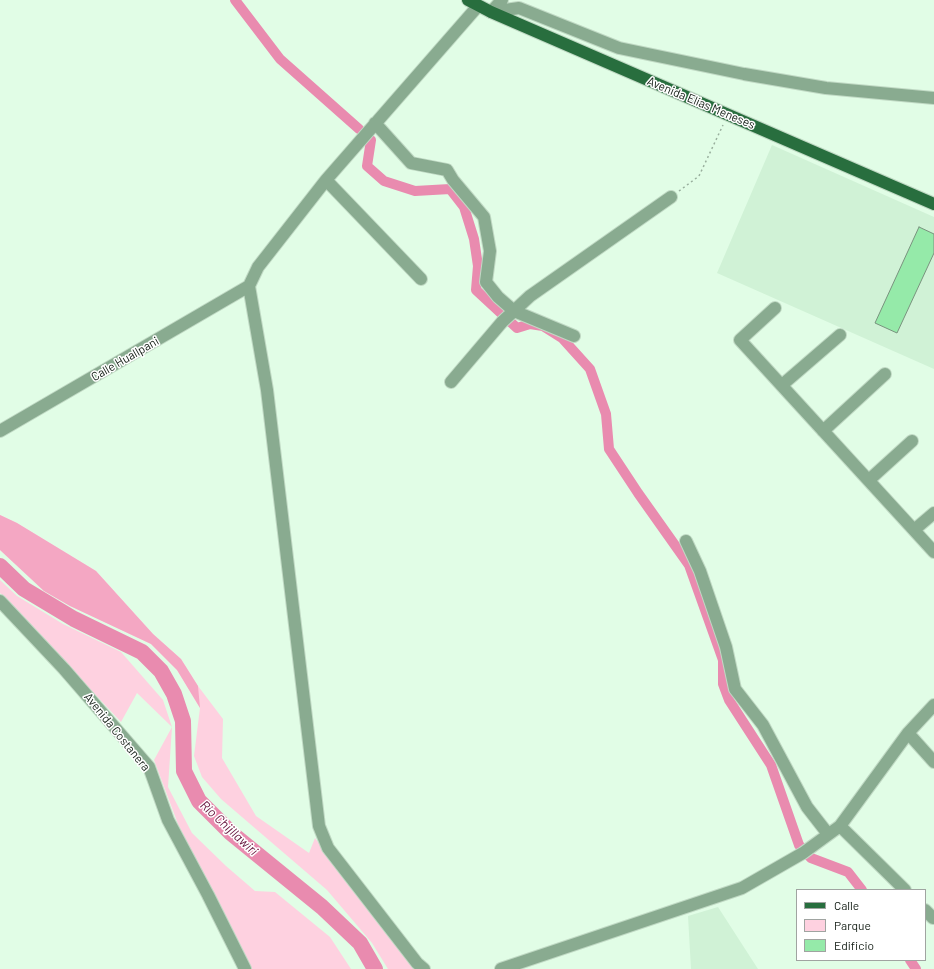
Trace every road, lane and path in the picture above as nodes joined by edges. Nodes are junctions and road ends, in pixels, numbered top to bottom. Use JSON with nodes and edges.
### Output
{"nodes":[{"id":1,"x":502,"y":0,"type":"edge"},
{"id":2,"x":473,"y":3,"type":"edge"},
{"id":3,"x":491,"y":12,"type":"junction"},
{"id":4,"x":934,"y":98,"type":"edge"},
{"id":5,"x":728,"y":115,"type":"junction"},
{"id":6,"x":375,"y":123,"type":"junction"},
{"id":7,"x":326,"y":180,"type":"junction"},
{"id":8,"x":671,"y":197,"type":"joint"},
{"id":9,"x":934,"y":204,"type":"edge"},
{"id":10,"x":420,"y":279,"type":"dead end"},
{"id":11,"x":249,"y":286,"type":"junction"},
{"id":12,"x":775,"y":308,"type":"dead end"},
{"id":13,"x":508,"y":316,"type":"junction"},
{"id":14,"x":840,"y":335,"type":"dead end"},
{"id":15,"x":574,"y":336,"type":"dead end"},
{"id":16,"x":885,"y":374,"type":"dead end"},
{"id":17,"x":451,"y":382,"type":"dead end"},
{"id":18,"x":782,"y":386,"type":"junction"},
{"id":19,"x":0,"y":431,"type":"edge"},
{"id":20,"x":823,"y":431,"type":"junction"},
{"id":21,"x":912,"y":441,"type":"dead end"},
{"id":22,"x":869,"y":480,"type":"junction"},
{"id":23,"x":934,"y":513,"type":"edge"},
{"id":24,"x":914,"y":530,"type":"junction"},
{"id":25,"x":686,"y":541,"type":"dead end"},
{"id":26,"x":934,"y":552,"type":"edge"},
{"id":27,"x":0,"y":601,"type":"edge"},
{"id":28,"x":934,"y":705,"type":"edge"},
{"id":29,"x":908,"y":734,"type":"junction"},
{"id":30,"x":934,"y":762,"type":"edge"},
{"id":31,"x":840,"y":826,"type":"junction"},
{"id":32,"x":825,"y":837,"type":"junction"},
{"id":33,"x":904,"y":889,"type":"edge"},
{"id":34,"x":245,"y":969,"type":"edge"},
{"id":35,"x":424,"y":969,"type":"edge"},
{"id":36,"x":501,"y":969,"type":"edge"}],
"edges":[{"from":1,"to":3,"type":"street"},
{"from":2,"to":3,"type":"main road","name":"Avenida Elías Meneses"},
{"from":2,"to":6,"type":"street"},
{"from":3,"to":4,"type":"street"},
{"from":3,"to":5,"type":"main road","name":"Avenida Elías Meneses"},
{"from":5,"to":8,"type":"path"},
{"from":5,"to":9,"type":"main road","name":"Avenida Elías Meneses"},
{"from":6,"to":7,"type":"street"},
{"from":6,"to":13,"type":"street"},
{"from":7,"to":10,"type":"street"},
{"from":7,"to":11,"type":"street"},
{"from":8,"to":13,"type":"street"},
{"from":11,"to":19,"type":"street","name":"Calle Huallpani"},
{"from":11,"to":35,"type":"street"},
{"from":12,"to":18,"type":"street"},
{"from":13,"to":15,"type":"street"},
{"from":13,"to":17,"type":"street"},
{"from":14,"to":18,"type":"street"},
{"from":16,"to":20,"type":"street"},
{"from":18,"to":20,"type":"street"},
{"from":20,"to":22,"type":"street"},
{"from":21,"to":22,"type":"street"},
{"from":22,"to":24,"type":"street"},
{"from":23,"to":24,"type":"street"},
{"from":24,"to":26,"type":"street"},
{"from":25,"to":32,"type":"street"},
{"from":27,"to":34,"type":"street","name":"Avenida Costanera"},
{"from":28,"to":29,"type":"street"},
{"from":29,"to":30,"type":"street"},
{"from":29,"to":31,"type":"street"},
{"from":31,"to":32,"type":"street"},
{"from":31,"to":33,"type":"street"},
{"from":32,"to":36,"type":"street"}]}
